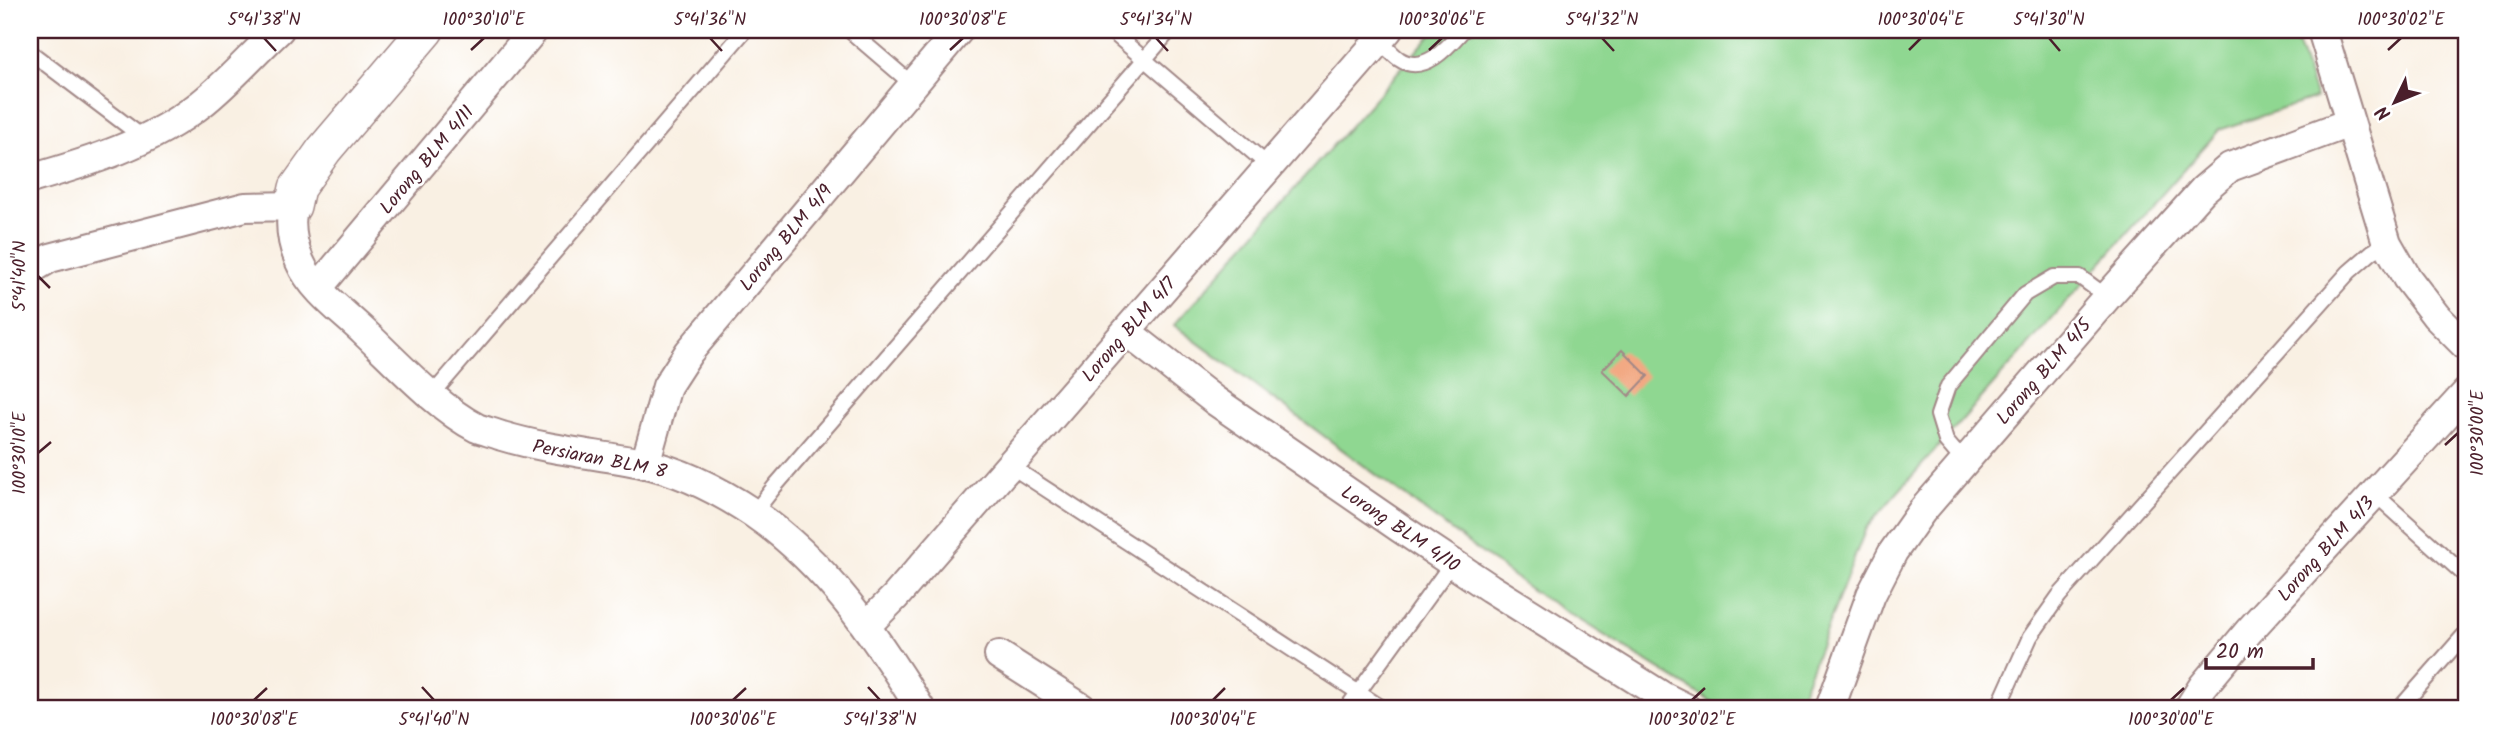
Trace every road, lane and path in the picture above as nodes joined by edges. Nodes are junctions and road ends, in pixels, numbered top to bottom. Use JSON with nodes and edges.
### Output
{"nodes":[{"id":1,"x":278,"y":30,"type":"edge"},
{"id":2,"x":426,"y":30,"type":"edge"},
{"id":3,"x":534,"y":30,"type":"edge"},
{"id":4,"x":745,"y":30,"type":"edge"},
{"id":5,"x":849,"y":30,"type":"edge"},
{"id":6,"x":959,"y":30,"type":"edge"},
{"id":7,"x":1110,"y":30,"type":"edge"},
{"id":8,"x":1170,"y":30,"type":"edge"},
{"id":9,"x":1463,"y":30,"type":"edge"},
{"id":10,"x":2322,"y":30,"type":"edge"},
{"id":11,"x":1383,"y":35,"type":"edge"},
{"id":12,"x":30,"y":52,"type":"edge"},
{"id":13,"x":1144,"y":60,"type":"junction"},
{"id":14,"x":912,"y":85,"type":"junction"},
{"id":15,"x":2349,"y":122,"type":"junction"},
{"id":16,"x":145,"y":139,"type":"junction"},
{"id":17,"x":1269,"y":166,"type":"junction"},
{"id":18,"x":30,"y":180,"type":"edge"},
{"id":19,"x":293,"y":206,"type":"junction"},
{"id":20,"x":2387,"y":243,"type":"junction"},
{"id":21,"x":30,"y":270,"type":"edge"},
{"id":22,"x":318,"y":288,"type":"junction"},
{"id":23,"x":2107,"y":296,"type":"junction"},
{"id":24,"x":1126,"y":332,"type":"junction"},
{"id":25,"x":2466,"y":346,"type":"edge"},
{"id":26,"x":2466,"y":393,"type":"edge"},
{"id":27,"x":431,"y":396,"type":"junction"},
{"id":28,"x":1964,"y":462,"type":"junction"},
{"id":29,"x":645,"y":464,"type":"junction"},
{"id":30,"x":1009,"y":465,"type":"junction"},
{"id":31,"x":2374,"y":493,"type":"junction"},
{"id":32,"x":754,"y":513,"type":"junction"},
{"id":33,"x":1452,"y":563,"type":"junction"},
{"id":34,"x":2466,"y":576,"type":"edge"},
{"id":35,"x":866,"y":626,"type":"junction"},
{"id":36,"x":2466,"y":633,"type":"edge"},
{"id":37,"x":999,"y":655,"type":"dead end"},
{"id":38,"x":1358,"y":693,"type":"junction"},
{"id":39,"x":920,"y":708,"type":"edge"},
{"id":40,"x":1082,"y":708,"type":"edge"},
{"id":41,"x":1347,"y":708,"type":"edge"},
{"id":42,"x":1382,"y":708,"type":"edge"},
{"id":43,"x":1686,"y":708,"type":"edge"},
{"id":44,"x":1830,"y":708,"type":"edge"},
{"id":45,"x":1997,"y":708,"type":"edge"},
{"id":46,"x":2189,"y":708,"type":"edge"},
{"id":47,"x":2400,"y":708,"type":"edge"}],
"edges":[{"from":1,"to":16,"type":"street"},
{"from":2,"to":19,"type":"street"},
{"from":3,"to":22,"type":"street","name":"Lorong BLM 4/11"},
{"from":4,"to":27,"type":"lane"},
{"from":5,"to":14,"type":"lane"},
{"from":6,"to":14,"type":"street","name":"Lorong BLM 4/9"},
{"from":7,"to":13,"type":"lane"},
{"from":8,"to":13,"type":"lane"},
{"from":9,"to":11,"type":"lane"},
{"from":10,"to":15,"type":"street"},
{"from":11,"to":17,"type":"street","name":"Lorong BLM 4/7"},
{"from":12,"to":16,"type":"lane"},
{"from":13,"to":17,"type":"lane"},
{"from":13,"to":32,"type":"lane"},
{"from":14,"to":29,"type":"street","name":"Lorong BLM 4/9"},
{"from":15,"to":20,"type":"street"},
{"from":15,"to":23,"type":"street","name":"Lorong BLM 4/5"},
{"from":16,"to":18,"type":"street"},
{"from":17,"to":24,"type":"street","name":"Lorong BLM 4/7"},
{"from":19,"to":21,"type":"street"},
{"from":19,"to":22,"type":"street","name":"Persiaran BLM 8"},
{"from":20,"to":25,"type":"street"},
{"from":20,"to":45,"type":"lane"},
{"from":22,"to":27,"type":"street","name":"Persiaran BLM 8"},
{"from":23,"to":28,"type":"street","name":"Lorong BLM 4/5"},
{"from":23,"to":28,"type":"lane"},
{"from":24,"to":30,"type":"street","name":"Lorong BLM 4/7"},
{"from":24,"to":33,"type":"street","name":"Lorong BLM 4/10"},
{"from":26,"to":31,"type":"street","name":"Lorong BLM 4/3"},
{"from":27,"to":29,"type":"street","name":"Persiaran BLM 8"},
{"from":28,"to":44,"type":"street","name":"Lorong BLM 4/5"},
{"from":29,"to":32,"type":"street","name":"Persiaran BLM 8"},
{"from":30,"to":35,"type":"street","name":"Lorong BLM 4/7"},
{"from":30,"to":38,"type":"lane"},
{"from":31,"to":34,"type":"lane"},
{"from":31,"to":46,"type":"street","name":"Lorong BLM 4/3"},
{"from":32,"to":35,"type":"street","name":"Persiaran BLM 8"},
{"from":33,"to":38,"type":"lane"},
{"from":33,"to":43,"type":"street","name":"Lorong BLM 4/10"},
{"from":35,"to":39,"type":"street","name":"Persiaran BLM 8"},
{"from":36,"to":47,"type":"lane"},
{"from":37,"to":40,"type":"street"},
{"from":38,"to":41,"type":"lane"},
{"from":38,"to":42,"type":"lane"}]}
